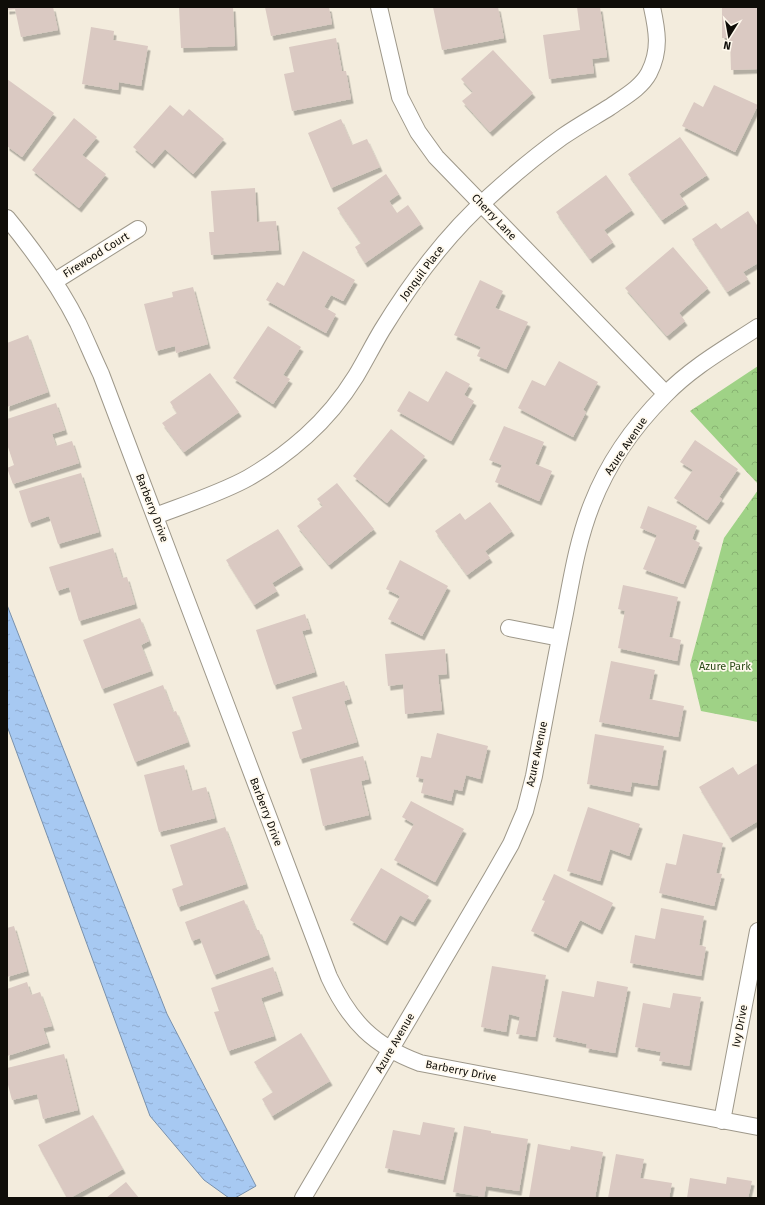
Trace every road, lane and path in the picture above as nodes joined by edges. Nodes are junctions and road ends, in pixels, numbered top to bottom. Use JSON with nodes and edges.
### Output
{"nodes":[{"id":1,"x":379,"y":7,"type":"edge"},
{"id":2,"x":652,"y":7,"type":"edge"},
{"id":3,"x":480,"y":204,"type":"junction"},
{"id":4,"x":7,"y":218,"type":"edge"},
{"id":5,"x":138,"y":229,"type":"dead end"},
{"id":6,"x":55,"y":281,"type":"junction"},
{"id":7,"x":758,"y":327,"type":"edge"},
{"id":8,"x":666,"y":394,"type":"junction"},
{"id":9,"x":155,"y":516,"type":"junction"},
{"id":10,"x":509,"y":628,"type":"dead end"},
{"id":11,"x":560,"y":638,"type":"junction"},
{"id":12,"x":758,"y":931,"type":"edge"},
{"id":13,"x":390,"y":1050,"type":"junction"},
{"id":14,"x":722,"y":1121,"type":"junction"},
{"id":15,"x":758,"y":1127,"type":"edge"},
{"id":16,"x":304,"y":1198,"type":"edge"}],
"edges":[{"from":1,"to":3,"type":"street","name":"Cherry Lane"},
{"from":2,"to":3,"type":"street","name":"Jonquil Place"},
{"from":3,"to":8,"type":"street","name":"Cherry Lane"},
{"from":3,"to":9,"type":"street","name":"Jonquil Place"},
{"from":4,"to":6,"type":"street","name":"Barberry Drive"},
{"from":5,"to":6,"type":"street","name":"Firewood Court"},
{"from":6,"to":9,"type":"street","name":"Barberry Drive"},
{"from":7,"to":8,"type":"street","name":"Azure Avenue"},
{"from":8,"to":11,"type":"street","name":"Azure Avenue"},
{"from":9,"to":13,"type":"street","name":"Barberry Drive"},
{"from":10,"to":11,"type":"street"},
{"from":11,"to":13,"type":"street","name":"Azure Avenue"},
{"from":12,"to":14,"type":"street","name":"Ivy Drive"},
{"from":13,"to":14,"type":"street","name":"Barberry Drive"},
{"from":13,"to":16,"type":"street","name":"Azure Avenue"},
{"from":14,"to":15,"type":"street","name":"Barberry Drive"}]}
